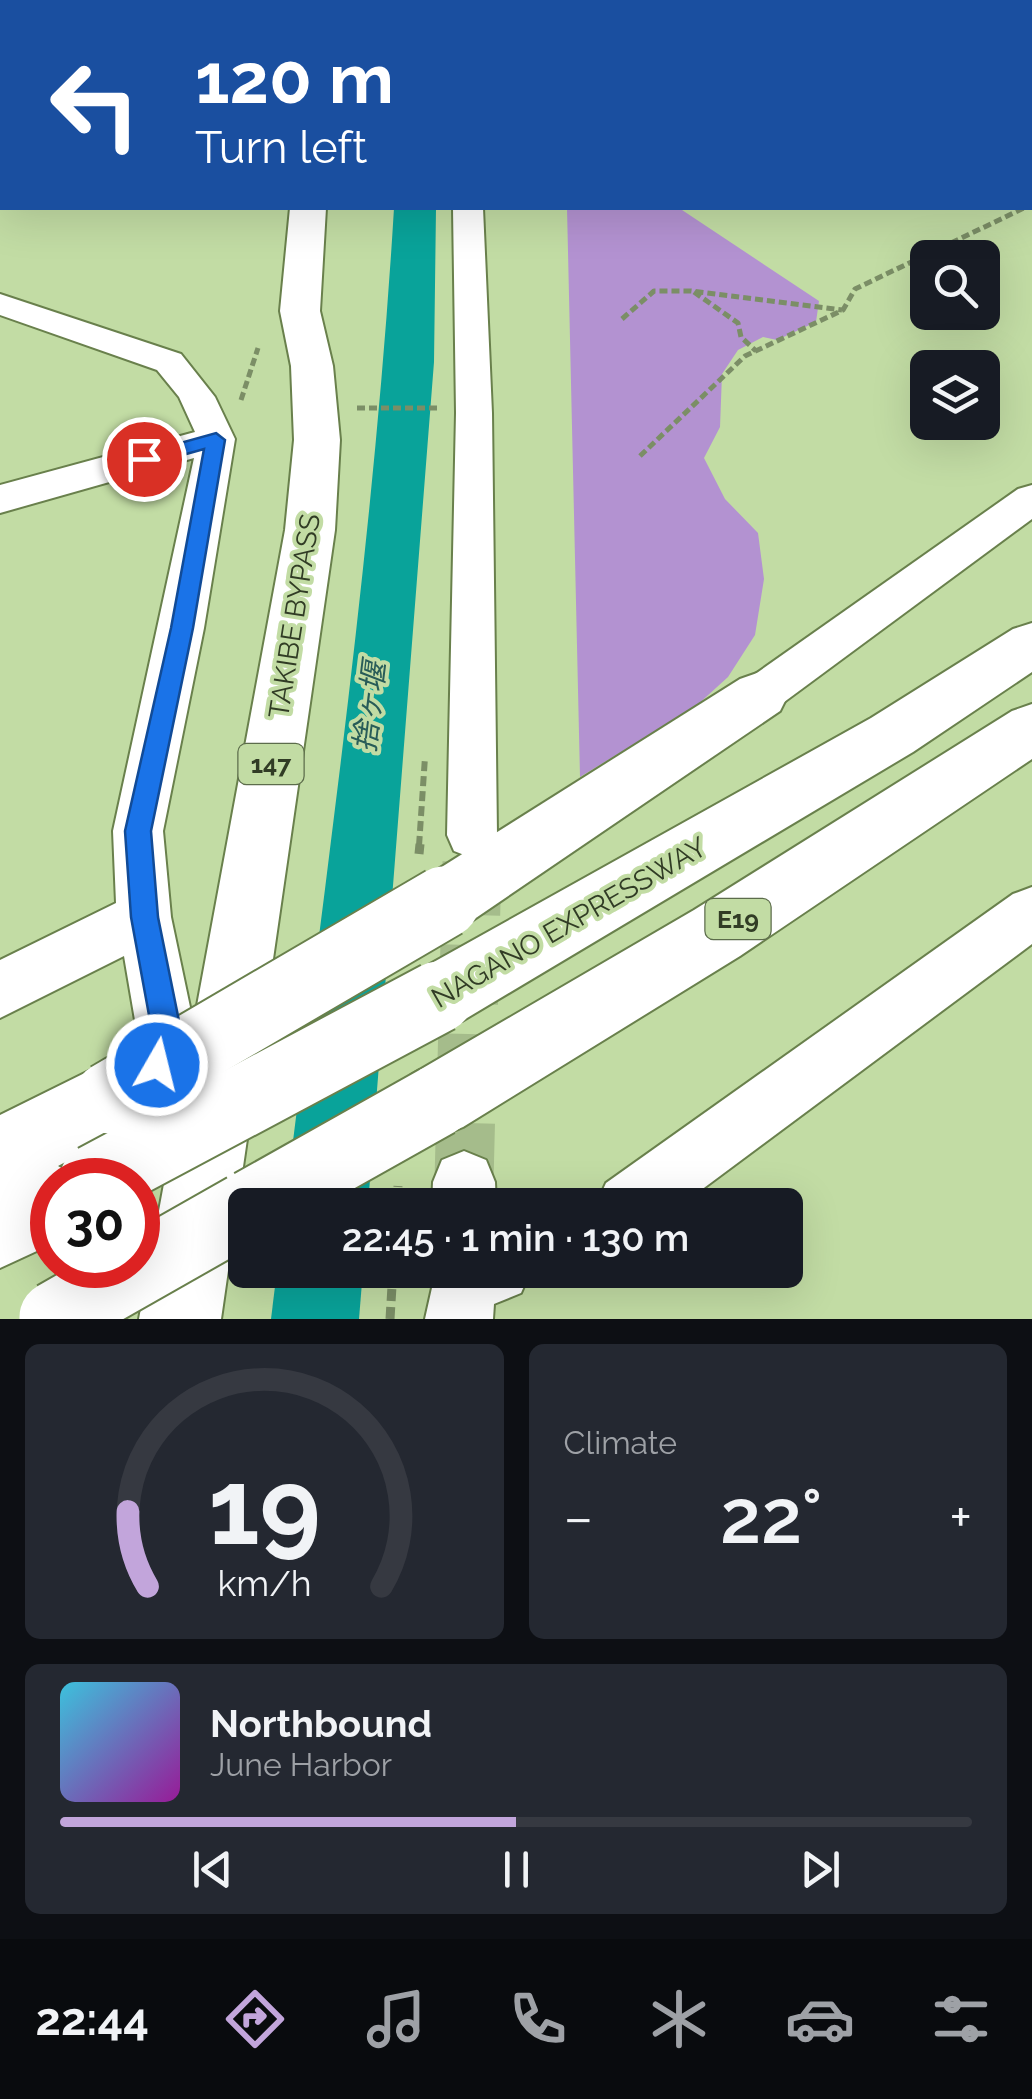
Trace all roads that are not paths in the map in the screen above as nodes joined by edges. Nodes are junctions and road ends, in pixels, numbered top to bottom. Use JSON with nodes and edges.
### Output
{"nodes":[{"id":1,"x":308,"y":210,"type":"edge"},
{"id":2,"x":468,"y":210,"type":"edge"},
{"id":3,"x":0,"y":304,"type":"edge"},
{"id":4,"x":216,"y":440,"type":"junction"},
{"id":5,"x":0,"y":499,"type":"edge"},
{"id":6,"x":1032,"y":499,"type":"edge"},
{"id":7,"x":1032,"y":644,"type":"edge"},
{"id":8,"x":760,"y":695,"type":"joint"},
{"id":9,"x":1032,"y":728,"type":"edge"},
{"id":10,"x":472,"y":835,"type":"tunnel mouth"},
{"id":11,"x":1032,"y":912,"type":"edge"},
{"id":12,"x":148,"y":930,"type":"junction"},
{"id":13,"x":0,"y":990,"type":"edge"},
{"id":14,"x":0,"y":1156,"type":"edge"},
{"id":15,"x":136,"y":1158,"type":"edge"},
{"id":16,"x":136,"y":1158,"type":"edge"},
{"id":17,"x":282,"y":1188,"type":"edge"},
{"id":18,"x":651,"y":1188,"type":"edge"},
{"id":19,"x":30,"y":1213,"type":"edge"},
{"id":20,"x":228,"y":1219,"type":"edge"},
{"id":21,"x":0,"y":1229,"type":"edge"},
{"id":22,"x":80,"y":1305,"type":"edge"},
{"id":23,"x":180,"y":1319,"type":"edge"}],
"edges":[{"from":1,"to":23,"type":"highway","name":"TAKIBE BYPASS","number":"147"},
{"from":2,"to":10,"type":"street"},
{"from":3,"to":4,"type":"street"},
{"from":4,"to":5,"type":"street"},
{"from":4,"to":12,"type":"street"},
{"from":6,"to":8,"type":"street"},
{"from":7,"to":16,"type":"highway","name":"NAGANO EXPRESSWAY","bridge":true},
{"from":8,"to":14,"type":"highway","bridge":true},
{"from":9,"to":17,"type":"highway","number":"E19","bridge":true},
{"from":11,"to":18,"type":"street"},
{"from":12,"to":13,"type":"street"},
{"from":12,"to":15,"type":"street"},
{"from":19,"to":21,"type":"highway"},
{"from":20,"to":22,"type":"highway","bridge":true}]}
